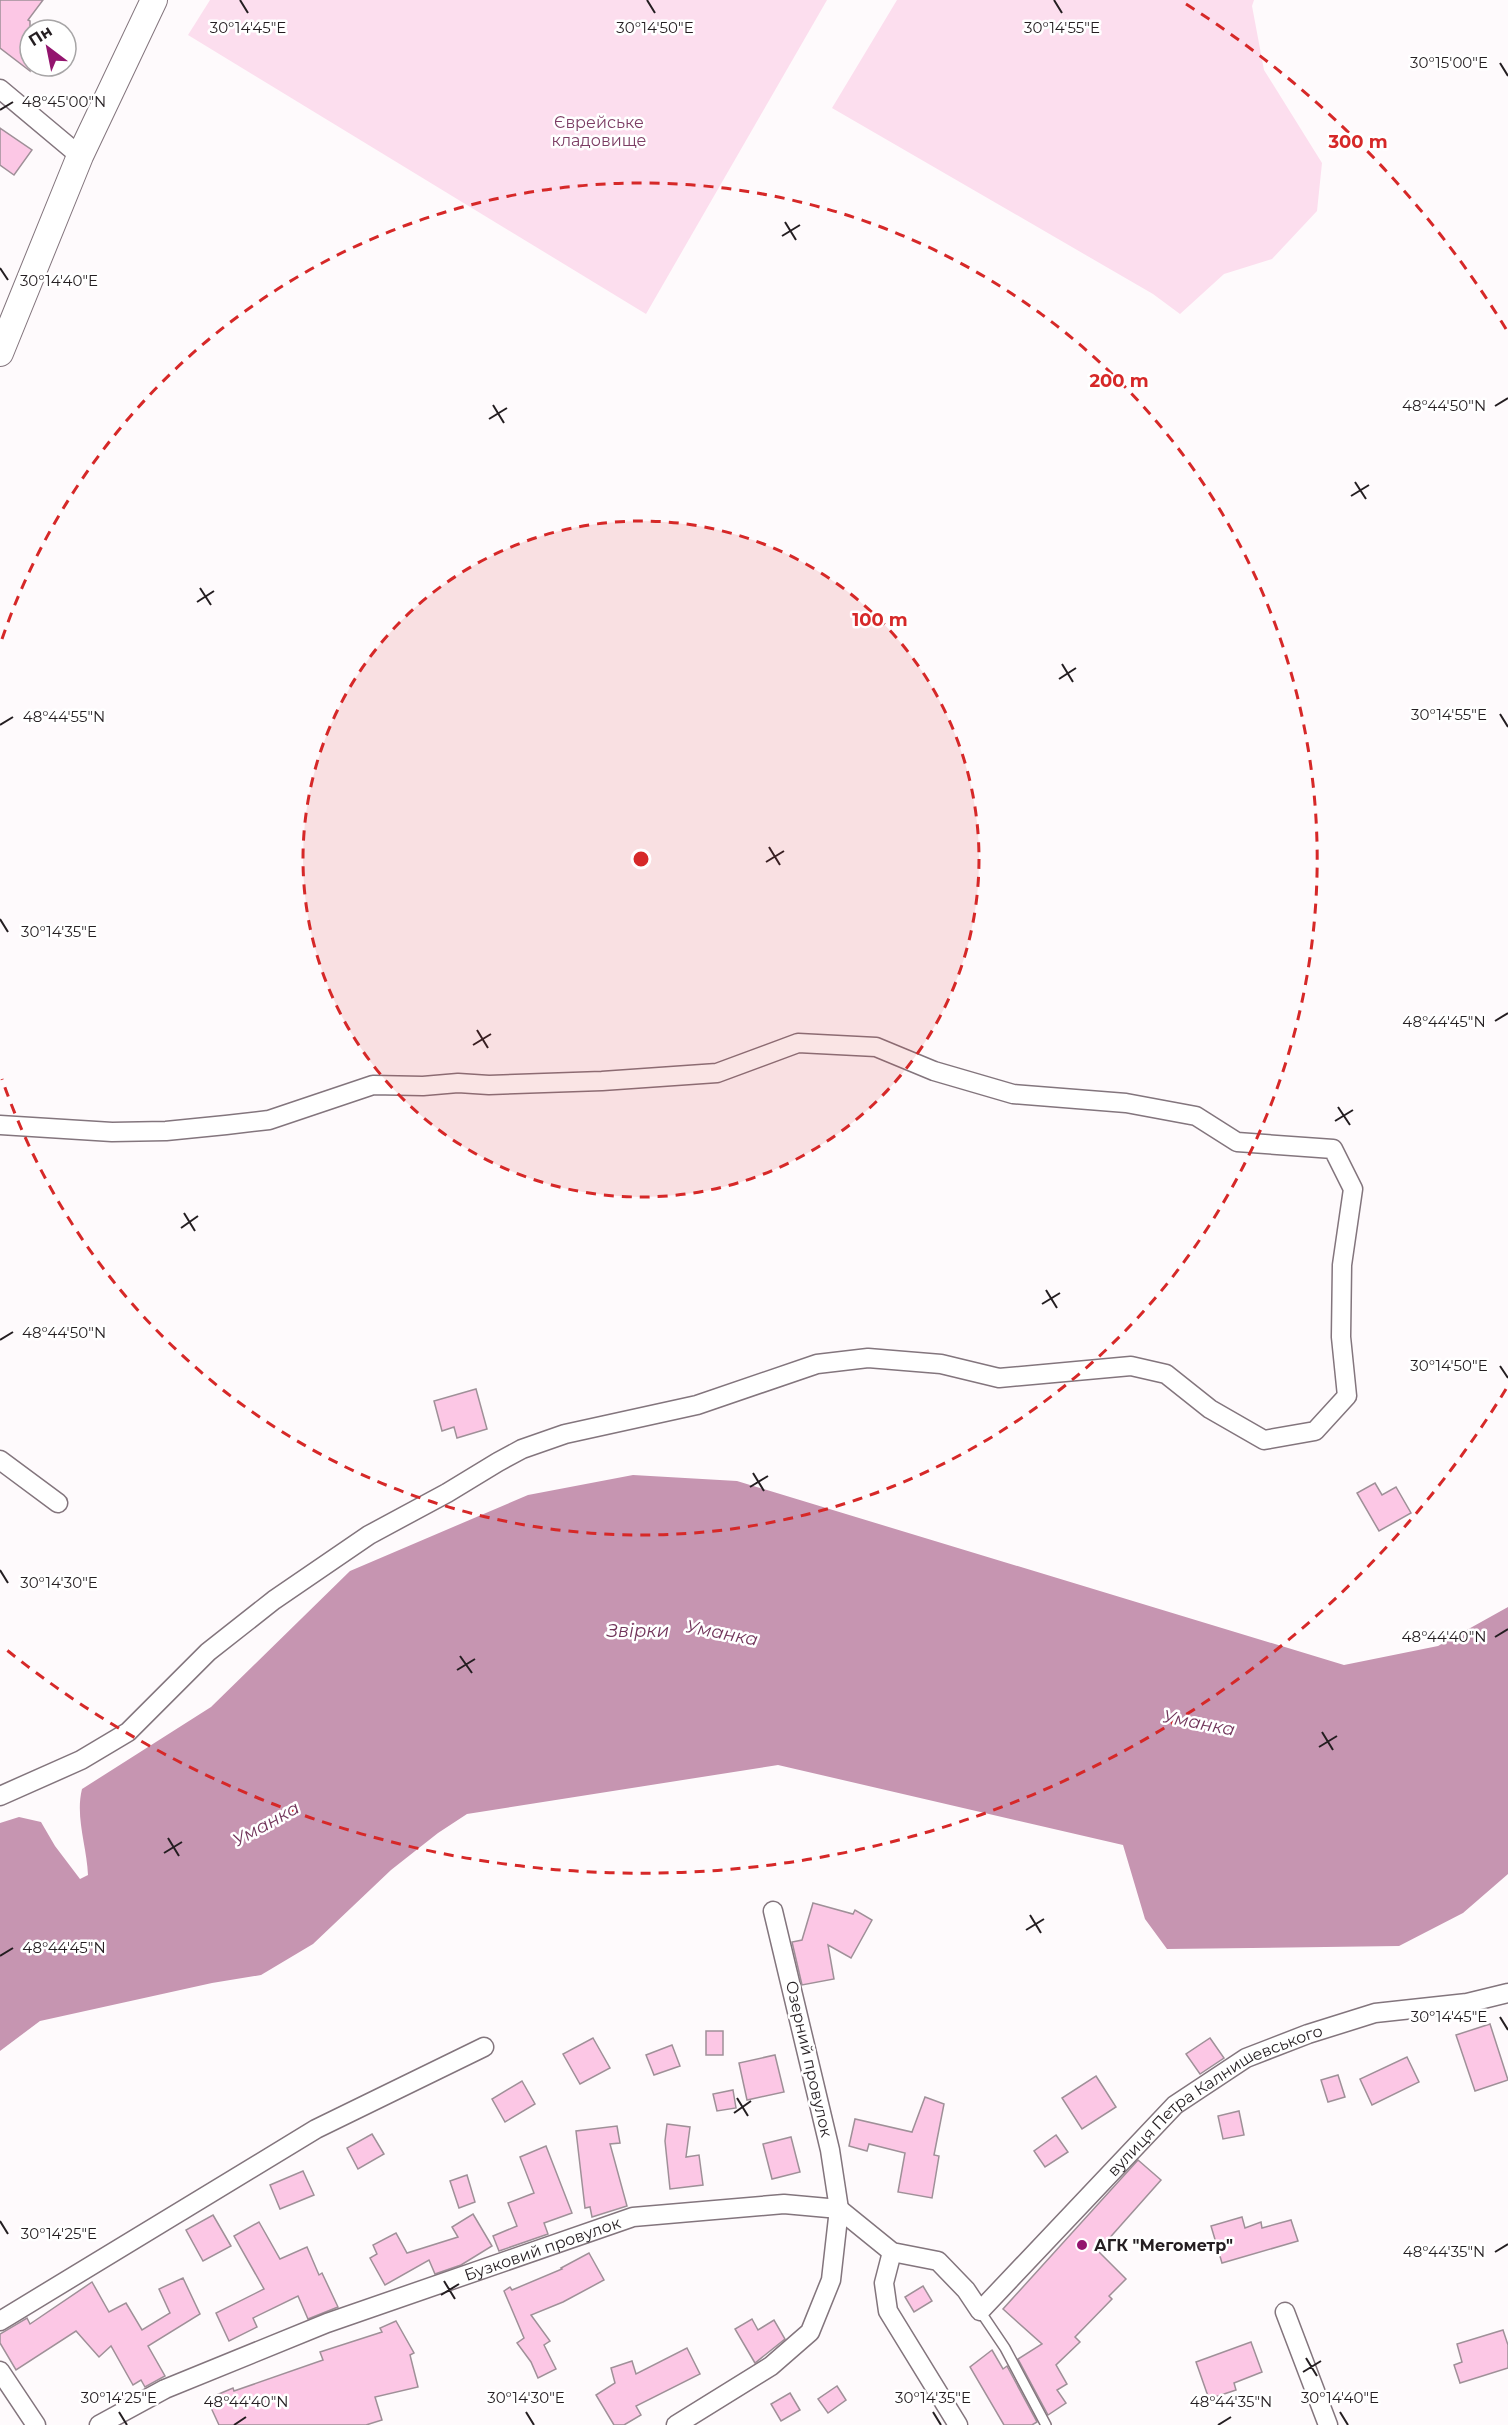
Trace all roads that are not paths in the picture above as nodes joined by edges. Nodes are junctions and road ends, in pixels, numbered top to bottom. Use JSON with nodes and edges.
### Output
{"nodes":[{"id":1,"x":154,"y":0,"type":"edge"},
{"id":2,"x":0,"y":89,"type":"edge"},
{"id":3,"x":80,"y":156,"type":"junction"},
{"id":4,"x":0,"y":353,"type":"edge"},
{"id":5,"x":0,"y":1125,"type":"edge"},
{"id":6,"x":0,"y":1460,"type":"edge"},
{"id":7,"x":58,"y":1503,"type":"dead end"},
{"id":8,"x":0,"y":1796,"type":"edge"},
{"id":9,"x":773,"y":1911,"type":"dead end"},
{"id":10,"x":1508,"y":1993,"type":"edge"},
{"id":11,"x":484,"y":2046,"type":"dead end"},
{"id":12,"x":838,"y":2209,"type":"junction"},
{"id":13,"x":892,"y":2252,"type":"junction"},
{"id":14,"x":980,"y":2311,"type":"junction"},
{"id":15,"x":1285,"y":2312,"type":"dead end"},
{"id":16,"x":0,"y":2321,"type":"edge"},
{"id":17,"x":0,"y":2371,"type":"edge"},
{"id":18,"x":36,"y":2425,"type":"edge"},
{"id":19,"x":99,"y":2425,"type":"edge"},
{"id":20,"x":676,"y":2425,"type":"edge"},
{"id":21,"x":958,"y":2425,"type":"edge"},
{"id":22,"x":1046,"y":2425,"type":"edge"},
{"id":23,"x":1328,"y":2425,"type":"edge"}],
"edges":[{"from":1,"to":3,"type":"main road"},
{"from":2,"to":3,"type":"street"},
{"from":3,"to":4,"type":"main road"},
{"from":5,"to":8,"type":"street"},
{"from":6,"to":7,"type":"street"},
{"from":9,"to":12,"type":"street","name":"Озерний провулок"},
{"from":10,"to":14,"type":"street","name":"вулиця Петра Калнишевського"},
{"from":11,"to":16,"type":"street"},
{"from":12,"to":13,"type":"street"},
{"from":12,"to":19,"type":"street","name":"Бузковий провулок"},
{"from":12,"to":20,"type":"street","name":"Озерний провулок"},
{"from":13,"to":14,"type":"street"},
{"from":13,"to":21,"type":"street"},
{"from":14,"to":22,"type":"lane"},
{"from":15,"to":23,"type":"street"},
{"from":17,"to":18,"type":"street"}]}
